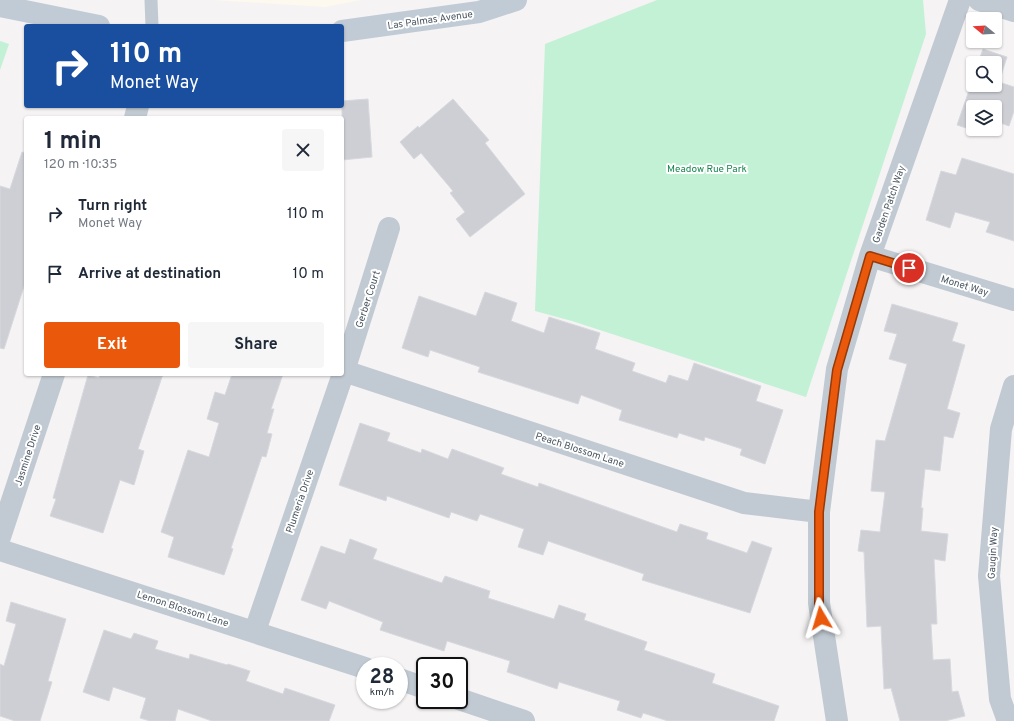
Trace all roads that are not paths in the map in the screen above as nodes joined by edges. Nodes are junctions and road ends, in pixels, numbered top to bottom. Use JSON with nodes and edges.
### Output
{"nodes":[{"id":1,"x":151,"y":0,"type":"edge"},
{"id":2,"x":516,"y":0,"type":"edge"},
{"id":3,"x":960,"y":0,"type":"edge"},
{"id":4,"x":979,"y":0,"type":"edge"},
{"id":5,"x":0,"y":6,"type":"edge"},
{"id":6,"x":1014,"y":11,"type":"edge"},
{"id":7,"x":89,"y":24,"type":"edge"},
{"id":8,"x":152,"y":24,"type":"edge"},
{"id":9,"x":344,"y":31,"type":"edge"},
{"id":10,"x":389,"y":228,"type":"dead end"},
{"id":11,"x":870,"y":256,"type":"junction"},
{"id":12,"x":1014,"y":300,"type":"edge"},
{"id":13,"x":344,"y":370,"type":"joint"},
{"id":14,"x":53,"y":376,"type":"edge"},
{"id":15,"x":342,"y":376,"type":"edge"},
{"id":16,"x":1014,"y":386,"type":"edge"},
{"id":17,"x":819,"y":512,"type":"junction"},
{"id":18,"x":0,"y":537,"type":"edge"},
{"id":19,"x":0,"y":550,"type":"edge"},
{"id":20,"x":255,"y":631,"type":"junction"},
{"id":21,"x":356,"y":665,"type":"edge"},
{"id":22,"x":468,"y":702,"type":"edge"},
{"id":23,"x":524,"y":721,"type":"edge"},
{"id":24,"x":837,"y":721,"type":"edge"},
{"id":25,"x":1008,"y":721,"type":"edge"}],
"edges":[{"from":1,"to":8,"type":"lane"},
{"from":2,"to":9,"type":"street","name":"Las Palmas Avenue"},
{"from":3,"to":11,"type":"street","name":"Garden Patch Way"},
{"from":4,"to":6,"type":"street"},
{"from":5,"to":7,"type":"street"},
{"from":10,"to":13,"type":"street","name":"Gerber Court"},
{"from":11,"to":12,"type":"street","name":"Monet Way"},
{"from":11,"to":17,"type":"street","name":"Garden Patch Way"},
{"from":13,"to":17,"type":"street","name":"Peach Blossom Lane"},
{"from":14,"to":18,"type":"street","name":"Jasmine Drive"},
{"from":15,"to":20,"type":"street","name":"Plumeria Drive"},
{"from":16,"to":25,"type":"street","name":"Gaugin Way"},
{"from":17,"to":24,"type":"street","name":"Garden Patch Way"},
{"from":19,"to":20,"type":"street","name":"Lemon Blossom Lane"},
{"from":20,"to":21,"type":"street","name":"Lemon Blossom Lane"},
{"from":22,"to":23,"type":"street"}]}
